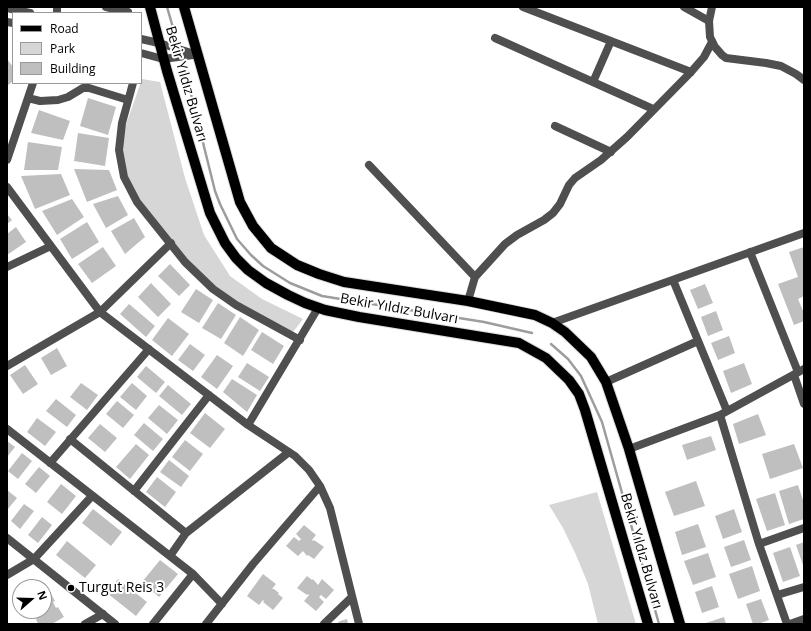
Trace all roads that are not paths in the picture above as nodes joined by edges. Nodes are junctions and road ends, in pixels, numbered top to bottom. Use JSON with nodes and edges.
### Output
{"nodes":[{"id":1,"x":106,"y":7,"type":"edge"},
{"id":2,"x":150,"y":7,"type":"edge"},
{"id":3,"x":184,"y":7,"type":"edge"},
{"id":4,"x":523,"y":7,"type":"edge"},
{"id":5,"x":684,"y":7,"type":"edge"},
{"id":6,"x":712,"y":7,"type":"edge"},
{"id":7,"x":7,"y":8,"type":"edge"},
{"id":8,"x":127,"y":11,"type":"edge"},
{"id":9,"x":25,"y":12,"type":"edge"},
{"id":10,"x":709,"y":21,"type":"junction"},
{"id":11,"x":495,"y":38,"type":"dead end"},
{"id":12,"x":142,"y":39,"type":"edge"},
{"id":13,"x":611,"y":41,"type":"junction"},
{"id":14,"x":712,"y":42,"type":"junction"},
{"id":15,"x":159,"y":43,"type":"junction"},
{"id":16,"x":142,"y":55,"type":"edge"},
{"id":17,"x":198,"y":55,"type":"junction"},
{"id":18,"x":163,"y":59,"type":"junction"},
{"id":19,"x":691,"y":72,"type":"junction"},
{"id":20,"x":804,"y":80,"type":"edge"},
{"id":21,"x":593,"y":82,"type":"junction"},
{"id":22,"x":34,"y":84,"type":"edge"},
{"id":23,"x":134,"y":84,"type":"edge"},
{"id":24,"x":28,"y":98,"type":"junction"},
{"id":25,"x":128,"y":100,"type":"junction"},
{"id":26,"x":653,"y":109,"type":"junction"},
{"id":27,"x":555,"y":126,"type":"dead end"},
{"id":28,"x":611,"y":152,"type":"junction"},
{"id":29,"x":7,"y":160,"type":"edge"},
{"id":30,"x":369,"y":165,"type":"dead end"},
{"id":31,"x":7,"y":187,"type":"edge"},
{"id":32,"x":804,"y":233,"type":"edge"},
{"id":33,"x":171,"y":243,"type":"junction"},
{"id":34,"x":51,"y":246,"type":"junction"},
{"id":35,"x":750,"y":252,"type":"junction"},
{"id":36,"x":7,"y":268,"type":"edge"},
{"id":37,"x":475,"y":277,"type":"junction"},
{"id":38,"x":673,"y":280,"type":"junction"},
{"id":39,"x":468,"y":301,"type":"junction"},
{"id":40,"x":318,"y":308,"type":"junction"},
{"id":41,"x":100,"y":312,"type":"junction"},
{"id":42,"x":552,"y":323,"type":"junction"},
{"id":43,"x":300,"y":340,"type":"junction"},
{"id":44,"x":698,"y":341,"type":"junction"},
{"id":45,"x":149,"y":350,"type":"junction"},
{"id":46,"x":7,"y":366,"type":"edge"},
{"id":47,"x":799,"y":372,"type":"edge"},
{"id":48,"x":606,"y":382,"type":"junction"},
{"id":49,"x":209,"y":396,"type":"junction"},
{"id":50,"x":804,"y":404,"type":"edge"},
{"id":51,"x":724,"y":413,"type":"junction"},
{"id":52,"x":248,"y":426,"type":"junction"},
{"id":53,"x":7,"y":429,"type":"edge"},
{"id":54,"x":70,"y":439,"type":"junction"},
{"id":55,"x":629,"y":449,"type":"junction"},
{"id":56,"x":289,"y":452,"type":"junction"},
{"id":57,"x":50,"y":463,"type":"junction"},
{"id":58,"x":320,"y":486,"type":"junction"},
{"id":59,"x":134,"y":491,"type":"junction"},
{"id":60,"x":92,"y":496,"type":"junction"},
{"id":61,"x":804,"y":528,"type":"edge"},
{"id":62,"x":186,"y":533,"type":"junction"},
{"id":63,"x":7,"y":538,"type":"edge"},
{"id":64,"x":759,"y":544,"type":"junction"},
{"id":65,"x":170,"y":556,"type":"junction"},
{"id":66,"x":34,"y":559,"type":"junction"},
{"id":67,"x":193,"y":574,"type":"junction"},
{"id":68,"x":7,"y":575,"type":"edge"},
{"id":69,"x":804,"y":587,"type":"edge"},
{"id":70,"x":777,"y":595,"type":"junction"},
{"id":71,"x":352,"y":597,"type":"junction"},
{"id":72,"x":222,"y":604,"type":"junction"},
{"id":73,"x":103,"y":614,"type":"junction"},
{"id":74,"x":804,"y":619,"type":"edge"},
{"id":75,"x":85,"y":624,"type":"edge"},
{"id":76,"x":115,"y":624,"type":"edge"},
{"id":77,"x":153,"y":624,"type":"edge"},
{"id":78,"x":206,"y":624,"type":"edge"},
{"id":79,"x":324,"y":624,"type":"edge"},
{"id":80,"x":359,"y":624,"type":"edge"},
{"id":81,"x":648,"y":624,"type":"edge"},
{"id":82,"x":680,"y":624,"type":"edge"},
{"id":83,"x":789,"y":624,"type":"edge"}],
"edges":[{"from":1,"to":8,"type":"street"},
{"from":2,"to":15,"type":"main road","name":"Bekir Yıldız Bulvarı"},
{"from":3,"to":17,"type":"main road","name":"Bekir Yıldız Bulvarı"},
{"from":4,"to":13,"type":"street"},
{"from":5,"to":10,"type":"street"},
{"from":6,"to":10,"type":"street"},
{"from":7,"to":9,"type":"street"},
{"from":10,"to":14,"type":"street"},
{"from":11,"to":21,"type":"street"},
{"from":12,"to":15,"type":"street"},
{"from":13,"to":19,"type":"street"},
{"from":13,"to":21,"type":"street"},
{"from":14,"to":19,"type":"street"},
{"from":14,"to":20,"type":"street"},
{"from":15,"to":17,"type":"street"},
{"from":15,"to":18,"type":"main road","name":"Bekir Yıldız Bulvarı"},
{"from":16,"to":18,"type":"street"},
{"from":17,"to":18,"type":"street"},
{"from":17,"to":39,"type":"main road","name":"Bekir Yıldız Bulvarı"},
{"from":18,"to":40,"type":"main road","name":"Bekir Yıldız Bulvarı"},
{"from":19,"to":26,"type":"street"},
{"from":21,"to":26,"type":"street"},
{"from":22,"to":24,"type":"street"},
{"from":23,"to":25,"type":"street"},
{"from":24,"to":25,"type":"street"},
{"from":24,"to":29,"type":"street"},
{"from":25,"to":33,"type":"street"},
{"from":26,"to":28,"type":"street"},
{"from":27,"to":28,"type":"street"},
{"from":28,"to":37,"type":"street"},
{"from":30,"to":37,"type":"street"},
{"from":31,"to":34,"type":"street"},
{"from":32,"to":35,"type":"street"},
{"from":33,"to":41,"type":"street"},
{"from":33,"to":43,"type":"street"},
{"from":34,"to":36,"type":"street"},
{"from":34,"to":41,"type":"street"},
{"from":35,"to":38,"type":"street"},
{"from":35,"to":47,"type":"street"},
{"from":37,"to":39,"type":"street"},
{"from":38,"to":42,"type":"street"},
{"from":38,"to":44,"type":"street"},
{"from":39,"to":42,"type":"main road","name":"Bekir Yıldız Bulvarı"},
{"from":40,"to":43,"type":"street"},
{"from":40,"to":81,"type":"main road","name":"Bekir Yıldız Bulvarı"},
{"from":41,"to":45,"type":"street"},
{"from":41,"to":46,"type":"street"},
{"from":42,"to":48,"type":"main road","name":"Bekir Yıldız Bulvarı"},
{"from":43,"to":52,"type":"street"},
{"from":44,"to":48,"type":"street"},
{"from":44,"to":51,"type":"street"},
{"from":45,"to":49,"type":"street"},
{"from":45,"to":54,"type":"street"},
{"from":47,"to":50,"type":"street"},
{"from":47,"to":51,"type":"street"},
{"from":48,"to":55,"type":"main road","name":"Bekir Yıldız Bulvarı"},
{"from":49,"to":52,"type":"street"},
{"from":49,"to":59,"type":"street"},
{"from":51,"to":55,"type":"street"},
{"from":51,"to":64,"type":"street"},
{"from":52,"to":56,"type":"street"},
{"from":53,"to":57,"type":"street"},
{"from":54,"to":57,"type":"street"},
{"from":54,"to":59,"type":"street"},
{"from":55,"to":82,"type":"main road","name":"Bekir Yıldız Bulvarı"},
{"from":56,"to":58,"type":"street"},
{"from":56,"to":62,"type":"street"},
{"from":57,"to":60,"type":"street"},
{"from":58,"to":71,"type":"street"},
{"from":58,"to":72,"type":"street"},
{"from":59,"to":62,"type":"street"},
{"from":60,"to":65,"type":"street"},
{"from":60,"to":66,"type":"street"},
{"from":61,"to":64,"type":"street"},
{"from":62,"to":65,"type":"street"},
{"from":63,"to":66,"type":"street"},
{"from":64,"to":70,"type":"street"},
{"from":65,"to":67,"type":"street"},
{"from":66,"to":68,"type":"street"},
{"from":66,"to":73,"type":"street"},
{"from":67,"to":72,"type":"street"},
{"from":67,"to":77,"type":"street"},
{"from":69,"to":70,"type":"street"},
{"from":70,"to":83,"type":"street"},
{"from":71,"to":79,"type":"street"},
{"from":71,"to":80,"type":"street"},
{"from":72,"to":78,"type":"street"},
{"from":73,"to":75,"type":"street"},
{"from":73,"to":76,"type":"street"},
{"from":74,"to":83,"type":"street"}]}
